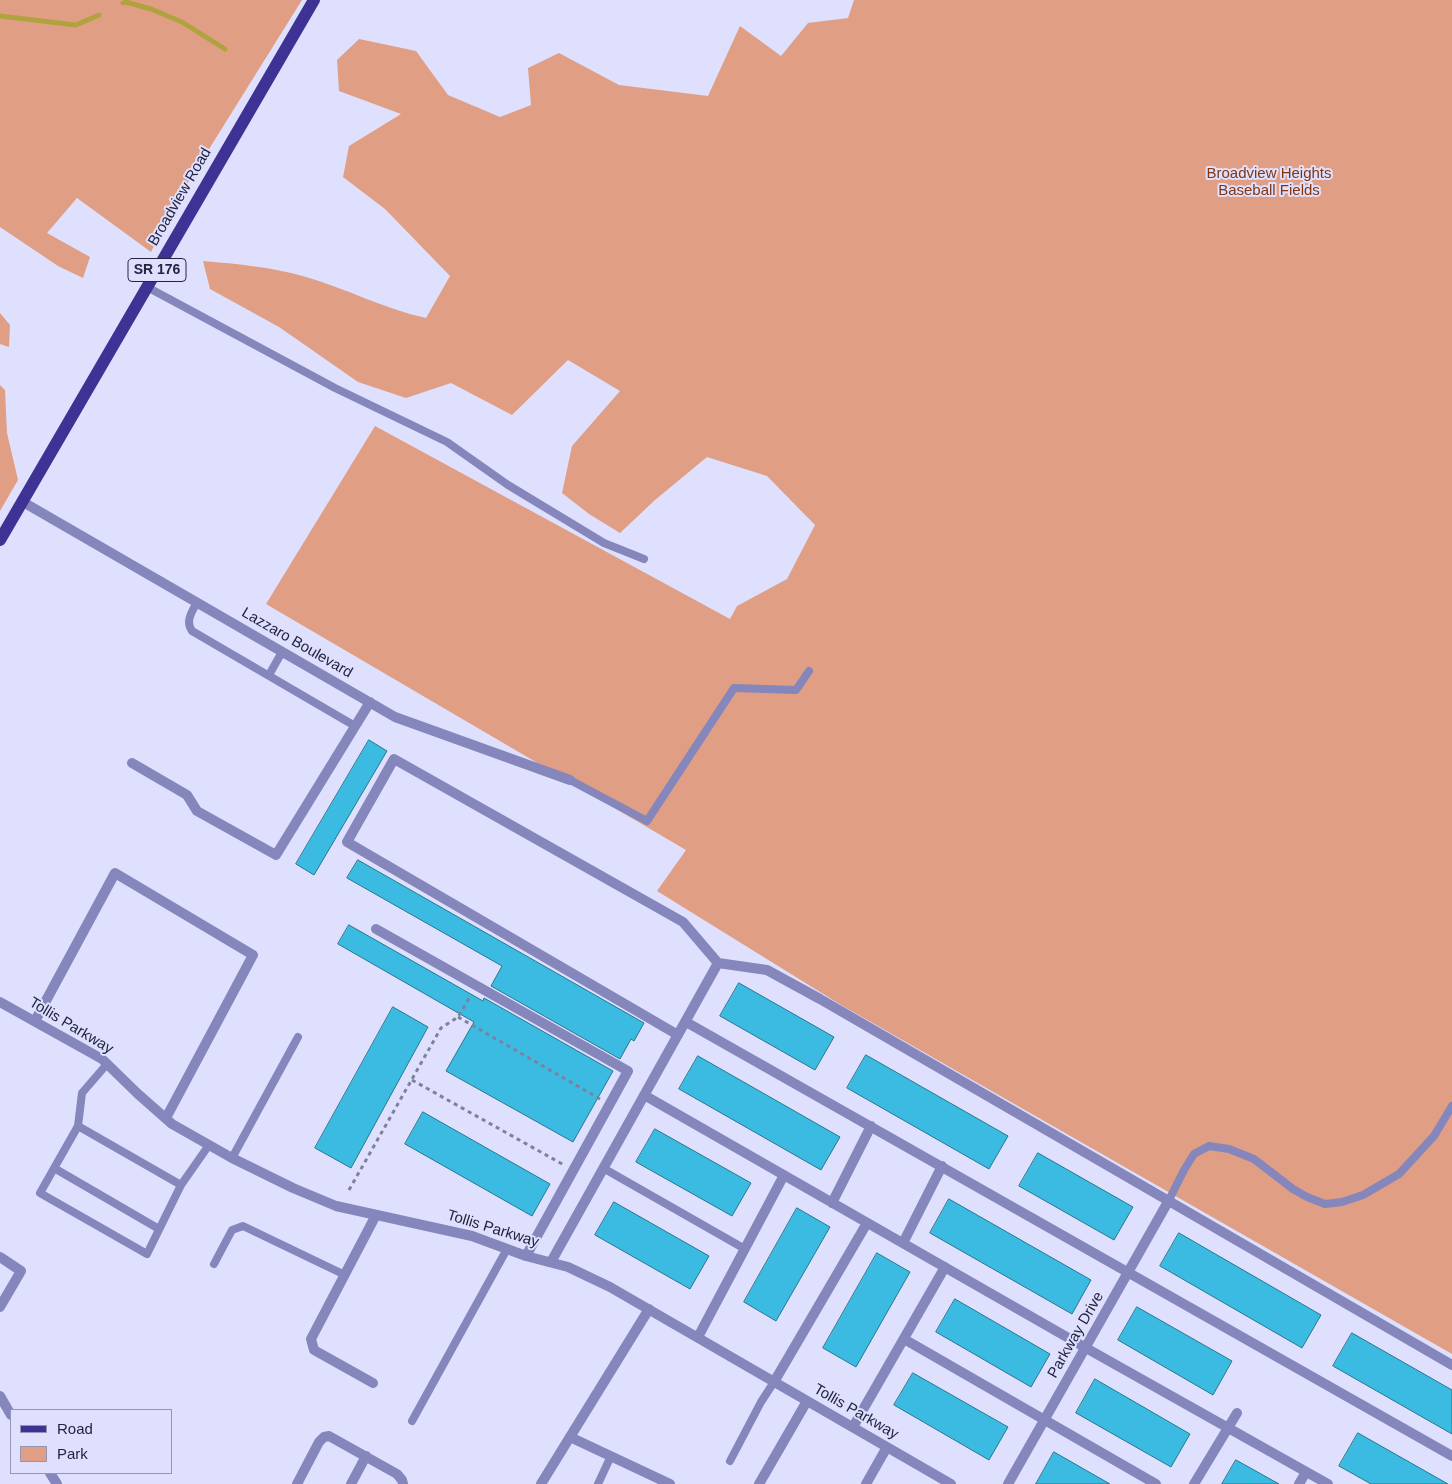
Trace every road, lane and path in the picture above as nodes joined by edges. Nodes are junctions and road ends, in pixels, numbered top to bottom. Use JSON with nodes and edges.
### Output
{"nodes":[{"id":1,"x":314,"y":0,"type":"edge"},
{"id":2,"x":147,"y":287,"type":"junction"},
{"id":3,"x":23,"y":502,"type":"junction"},
{"id":4,"x":0,"y":540,"type":"edge"},
{"id":5,"x":644,"y":559,"type":"dead end"},
{"id":6,"x":196,"y":602,"type":"junction"},
{"id":7,"x":282,"y":652,"type":"junction"},
{"id":8,"x":809,"y":671,"type":"dead end"},
{"id":9,"x":269,"y":675,"type":"junction"},
{"id":10,"x":370,"y":702,"type":"junction"},
{"id":11,"x":355,"y":726,"type":"junction"},
{"id":12,"x":132,"y":763,"type":"dead end"},
{"id":13,"x":570,"y":780,"type":"joint"},
{"id":14,"x":376,"y":929,"type":"dead end"},
{"id":15,"x":718,"y":964,"type":"junction"},
{"id":16,"x":476,"y":985,"type":"junction"},
{"id":17,"x":0,"y":1002,"type":"edge"},
{"id":18,"x":458,"y":1017,"type":"junction"},
{"id":19,"x":35,"y":1021,"type":"junction"},
{"id":20,"x":686,"y":1022,"type":"junction"},
{"id":21,"x":678,"y":1035,"type":"junction"},
{"id":22,"x":298,"y":1037,"type":"dead end"},
{"id":23,"x":108,"y":1064,"type":"junction"},
{"id":24,"x":412,"y":1080,"type":"junction"},
{"id":25,"x":644,"y":1095,"type":"junction"},
{"id":26,"x":610,"y":1104,"type":"junction"},
{"id":27,"x":1452,"y":1106,"type":"edge"},
{"id":28,"x":166,"y":1118,"type":"junction"},
{"id":29,"x":78,"y":1126,"type":"junction"},
{"id":30,"x":871,"y":1126,"type":"junction"},
{"id":31,"x":209,"y":1145,"type":"junction"},
{"id":32,"x":232,"y":1158,"type":"junction"},
{"id":33,"x":942,"y":1166,"type":"junction"},
{"id":34,"x":54,"y":1168,"type":"junction"},
{"id":35,"x":603,"y":1168,"type":"junction"},
{"id":36,"x":574,"y":1170,"type":"junction"},
{"id":37,"x":784,"y":1175,"type":"junction"},
{"id":38,"x":181,"y":1185,"type":"junction"},
{"id":39,"x":349,"y":1190,"type":"dead end"},
{"id":40,"x":1169,"y":1200,"type":"junction"},
{"id":41,"x":832,"y":1203,"type":"junction"},
{"id":42,"x":376,"y":1215,"type":"junction"},
{"id":43,"x":867,"y":1223,"type":"junction"},
{"id":44,"x":160,"y":1229,"type":"junction"},
{"id":45,"x":903,"y":1243,"type":"junction"},
{"id":46,"x":507,"y":1249,"type":"junction"},
{"id":47,"x":744,"y":1249,"type":"junction"},
{"id":48,"x":526,"y":1256,"type":"junction"},
{"id":49,"x":0,"y":1257,"type":"edge"},
{"id":50,"x":551,"y":1262,"type":"junction"},
{"id":51,"x":214,"y":1264,"type":"dead end"},
{"id":52,"x":945,"y":1268,"type":"junction"},
{"id":53,"x":1130,"y":1272,"type":"junction"},
{"id":54,"x":345,"y":1275,"type":"junction"},
{"id":55,"x":0,"y":1308,"type":"edge"},
{"id":56,"x":649,"y":1309,"type":"junction"},
{"id":57,"x":698,"y":1337,"type":"junction"},
{"id":58,"x":904,"y":1340,"type":"junction"},
{"id":59,"x":1086,"y":1348,"type":"junction"},
{"id":60,"x":1452,"y":1365,"type":"edge"},
{"id":61,"x":774,"y":1382,"type":"junction"},
{"id":62,"x":373,"y":1383,"type":"dead end"},
{"id":63,"x":807,"y":1401,"type":"junction"},
{"id":64,"x":1,"y":1403,"type":"edge"},
{"id":65,"x":1237,"y":1413,"type":"dead end"},
{"id":66,"x":10,"y":1414,"type":"edge"},
{"id":67,"x":1045,"y":1420,"type":"junction"},
{"id":68,"x":412,"y":1422,"type":"dead end"},
{"id":69,"x":853,"y":1427,"type":"junction"},
{"id":70,"x":1228,"y":1428,"type":"junction"},
{"id":71,"x":570,"y":1436,"type":"junction"},
{"id":72,"x":887,"y":1447,"type":"junction"},
{"id":73,"x":366,"y":1456,"type":"junction"},
{"id":74,"x":611,"y":1456,"type":"junction"},
{"id":75,"x":1452,"y":1456,"type":"edge"},
{"id":76,"x":730,"y":1461,"type":"dead end"},
{"id":77,"x":1306,"y":1472,"type":"junction"},
{"id":78,"x":297,"y":1484,"type":"edge"},
{"id":79,"x":351,"y":1484,"type":"edge"},
{"id":80,"x":403,"y":1484,"type":"edge"},
{"id":81,"x":541,"y":1484,"type":"edge"},
{"id":82,"x":598,"y":1484,"type":"edge"},
{"id":83,"x":670,"y":1484,"type":"edge"},
{"id":84,"x":759,"y":1484,"type":"edge"},
{"id":85,"x":866,"y":1484,"type":"edge"},
{"id":86,"x":951,"y":1484,"type":"edge"},
{"id":87,"x":1008,"y":1484,"type":"edge"},
{"id":88,"x":1156,"y":1484,"type":"edge"},
{"id":89,"x":1194,"y":1484,"type":"edge"},
{"id":90,"x":1299,"y":1484,"type":"edge"},
{"id":91,"x":1328,"y":1484,"type":"edge"}],
"edges":[{"from":1,"to":2,"type":"main road","name":"Broadview Road","number":"SR 176"},
{"from":2,"to":3,"type":"main road","name":"Broadview Road","number":"SR 176"},
{"from":2,"to":5,"type":"lane"},
{"from":3,"to":4,"type":"main road","name":"Broadview Road","number":"SR 176"},
{"from":3,"to":6,"type":"street","name":"Lazzaro Boulevard"},
{"from":6,"to":7,"type":"street","name":"Lazzaro Boulevard"},
{"from":6,"to":9,"type":"lane"},
{"from":7,"to":9,"type":"lane"},
{"from":7,"to":10,"type":"street","name":"Lazzaro Boulevard"},
{"from":8,"to":13,"type":"lane"},
{"from":9,"to":11,"type":"lane"},
{"from":10,"to":11,"type":"street"},
{"from":10,"to":13,"type":"street","name":"Lazzaro Boulevard"},
{"from":11,"to":12,"type":"street"},
{"from":14,"to":16,"type":"street"},
{"from":15,"to":20,"type":"street"},
{"from":15,"to":21,"type":"street"},
{"from":15,"to":40,"type":"street"},
{"from":16,"to":18,"type":"path"},
{"from":16,"to":26,"type":"street"},
{"from":17,"to":19,"type":"street","name":"Tollis Parkway"},
{"from":18,"to":24,"type":"path"},
{"from":18,"to":26,"type":"path"},
{"from":19,"to":23,"type":"street","name":"Tollis Parkway"},
{"from":19,"to":28,"type":"street"},
{"from":20,"to":21,"type":"street"},
{"from":20,"to":30,"type":"street"},
{"from":21,"to":25,"type":"street"},
{"from":22,"to":32,"type":"lane"},
{"from":23,"to":28,"type":"street","name":"Tollis Parkway"},
{"from":23,"to":29,"type":"lane"},
{"from":24,"to":36,"type":"path"},
{"from":24,"to":39,"type":"path"},
{"from":25,"to":35,"type":"street"},
{"from":25,"to":37,"type":"street"},
{"from":26,"to":36,"type":"street"},
{"from":27,"to":40,"type":"lane"},
{"from":28,"to":31,"type":"street","name":"Tollis Parkway"},
{"from":29,"to":34,"type":"lane"},
{"from":29,"to":38,"type":"lane"},
{"from":30,"to":33,"type":"street"},
{"from":30,"to":41,"type":"street"},
{"from":31,"to":32,"type":"street","name":"Tollis Parkway"},
{"from":31,"to":38,"type":"lane"},
{"from":32,"to":42,"type":"street","name":"Tollis Parkway"},
{"from":33,"to":45,"type":"street"},
{"from":33,"to":53,"type":"street"},
{"from":34,"to":44,"type":"lane"},
{"from":34,"to":44,"type":"lane"},
{"from":35,"to":47,"type":"lane"},
{"from":35,"to":50,"type":"street"},
{"from":36,"to":48,"type":"street"},
{"from":37,"to":41,"type":"street"},
{"from":37,"to":47,"type":"street"},
{"from":38,"to":44,"type":"lane"},
{"from":40,"to":53,"type":"street","name":"Parkway Drive"},
{"from":40,"to":60,"type":"street"},
{"from":41,"to":43,"type":"street"},
{"from":42,"to":46,"type":"street","name":"Tollis Parkway"},
{"from":42,"to":54,"type":"street"},
{"from":43,"to":45,"type":"street"},
{"from":43,"to":61,"type":"street"},
{"from":45,"to":52,"type":"street"},
{"from":46,"to":48,"type":"street","name":"Tollis Parkway"},
{"from":46,"to":68,"type":"lane"},
{"from":47,"to":57,"type":"street"},
{"from":48,"to":50,"type":"street","name":"Tollis Parkway"},
{"from":49,"to":55,"type":"street"},
{"from":50,"to":56,"type":"street","name":"Tollis Parkway"},
{"from":51,"to":54,"type":"lane"},
{"from":52,"to":58,"type":"street"},
{"from":52,"to":59,"type":"street"},
{"from":53,"to":59,"type":"street","name":"Parkway Drive"},
{"from":53,"to":75,"type":"street"},
{"from":54,"to":62,"type":"street"},
{"from":56,"to":57,"type":"street","name":"Tollis Parkway"},
{"from":56,"to":71,"type":"street"},
{"from":57,"to":61,"type":"street","name":"Tollis Parkway"},
{"from":58,"to":67,"type":"street"},
{"from":58,"to":69,"type":"street"},
{"from":59,"to":67,"type":"street","name":"Parkway Drive"},
{"from":59,"to":70,"type":"street"},
{"from":61,"to":63,"type":"street","name":"Tollis Parkway"},
{"from":61,"to":76,"type":"lane"},
{"from":63,"to":69,"type":"street","name":"Tollis Parkway"},
{"from":63,"to":84,"type":"street"},
{"from":64,"to":66,"type":"street"},
{"from":65,"to":70,"type":"street"},
{"from":67,"to":87,"type":"street","name":"Parkway Drive"},
{"from":67,"to":88,"type":"street"},
{"from":69,"to":72,"type":"street","name":"Tollis Parkway"},
{"from":70,"to":77,"type":"street"},
{"from":70,"to":89,"type":"street"},
{"from":71,"to":74,"type":"street"},
{"from":71,"to":81,"type":"street"},
{"from":72,"to":85,"type":"street"},
{"from":72,"to":86,"type":"street","name":"Tollis Parkway"},
{"from":73,"to":78,"type":"street"},
{"from":73,"to":79,"type":"street"},
{"from":73,"to":80,"type":"street"},
{"from":74,"to":82,"type":"lane"},
{"from":74,"to":83,"type":"street"},
{"from":77,"to":90,"type":"street"},
{"from":77,"to":91,"type":"street"}]}
